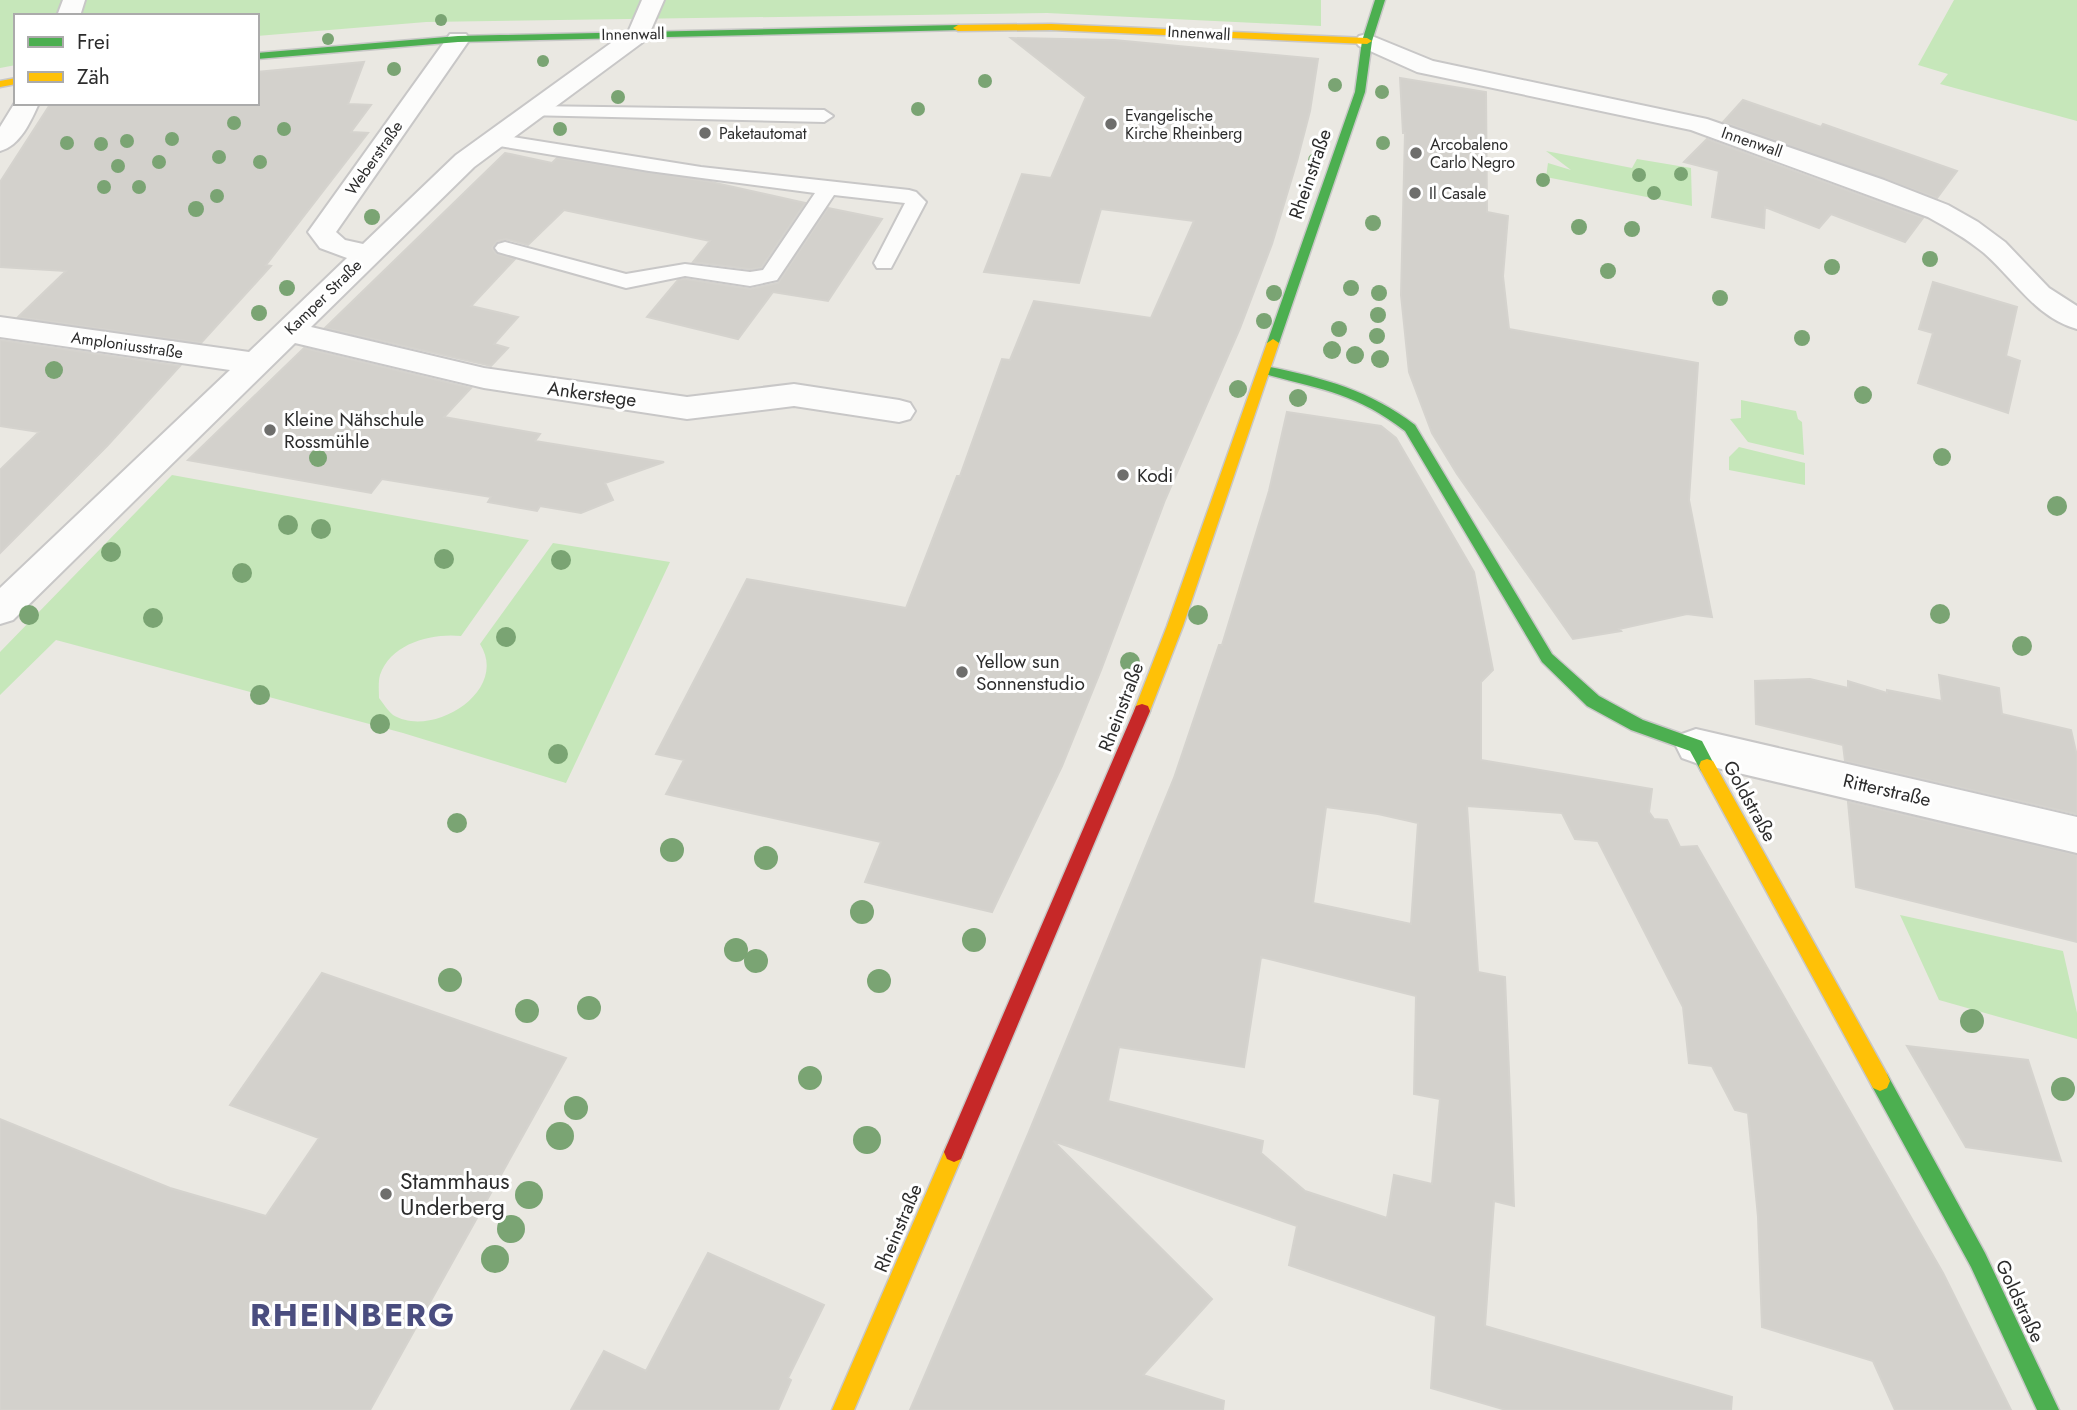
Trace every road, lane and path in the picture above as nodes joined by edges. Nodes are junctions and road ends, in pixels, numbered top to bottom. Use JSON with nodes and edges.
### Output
{"nodes":[{"id":1,"x":653,"y":0,"type":"edge"},
{"id":2,"x":1380,"y":0,"type":"edge"},
{"id":3,"x":639,"y":34,"type":"junction"},
{"id":4,"x":458,"y":39,"type":"junction"},
{"id":5,"x":1367,"y":41,"type":"junction"},
{"id":6,"x":259,"y":56,"type":"edge"},
{"id":7,"x":26,"y":105,"type":"edge"},
{"id":8,"x":531,"y":111,"type":"junction"},
{"id":9,"x":824,"y":116,"type":"dead end"},
{"id":10,"x":494,"y":140,"type":"junction"},
{"id":11,"x":0,"y":143,"type":"edge"},
{"id":12,"x":827,"y":189,"type":"junction"},
{"id":13,"x":505,"y":248,"type":"dead end"},
{"id":14,"x":368,"y":253,"type":"junction"},
{"id":15,"x":884,"y":262,"type":"dead end"},
{"id":16,"x":2077,"y":319,"type":"edge"},
{"id":17,"x":0,"y":327,"type":"edge"},
{"id":18,"x":288,"y":331,"type":"junction"},
{"id":19,"x":255,"y":363,"type":"junction"},
{"id":20,"x":1265,"y":370,"type":"junction"},
{"id":21,"x":900,"y":411,"type":"dead end"},
{"id":22,"x":0,"y":610,"type":"edge"},
{"id":23,"x":1696,"y":746,"type":"junction"},
{"id":24,"x":2077,"y":835,"type":"edge"},
{"id":25,"x":843,"y":1410,"type":"edge"},
{"id":26,"x":2048,"y":1410,"type":"edge"}],
"edges":[{"from":1,"to":3,"type":"street"},
{"from":2,"to":5,"type":"street","name":"Rheinstraße"},
{"from":3,"to":4,"type":"street","name":"Innenwall"},
{"from":3,"to":5,"type":"street","name":"Innenwall"},
{"from":3,"to":8,"type":"street","name":"Kamper Straße"},
{"from":4,"to":6,"type":"street","name":"Innenwall"},
{"from":4,"to":14,"type":"street","name":"Weberstraße"},
{"from":5,"to":16,"type":"street","name":"Innenwall"},
{"from":5,"to":20,"type":"street","name":"Rheinstraße"},
{"from":7,"to":11,"type":"street"},
{"from":8,"to":9,"type":"lane"},
{"from":8,"to":10,"type":"street","name":"Kamper Straße"},
{"from":10,"to":12,"type":"lane"},
{"from":10,"to":14,"type":"street","name":"Kamper Straße"},
{"from":12,"to":13,"type":"lane"},
{"from":12,"to":15,"type":"lane"},
{"from":14,"to":18,"type":"street","name":"Kamper Straße"},
{"from":17,"to":19,"type":"street","name":"Amploniusstraße"},
{"from":18,"to":19,"type":"street","name":"Kamper Straße"},
{"from":18,"to":21,"type":"street","name":"Ankerstege"},
{"from":19,"to":22,"type":"street","name":"Kamper Straße"},
{"from":20,"to":23,"type":"street"},
{"from":20,"to":25,"type":"street","name":"Rheinstraße"},
{"from":23,"to":24,"type":"street","name":"Ritterstraße"},
{"from":23,"to":26,"type":"street","name":"Goldstraße"}]}
